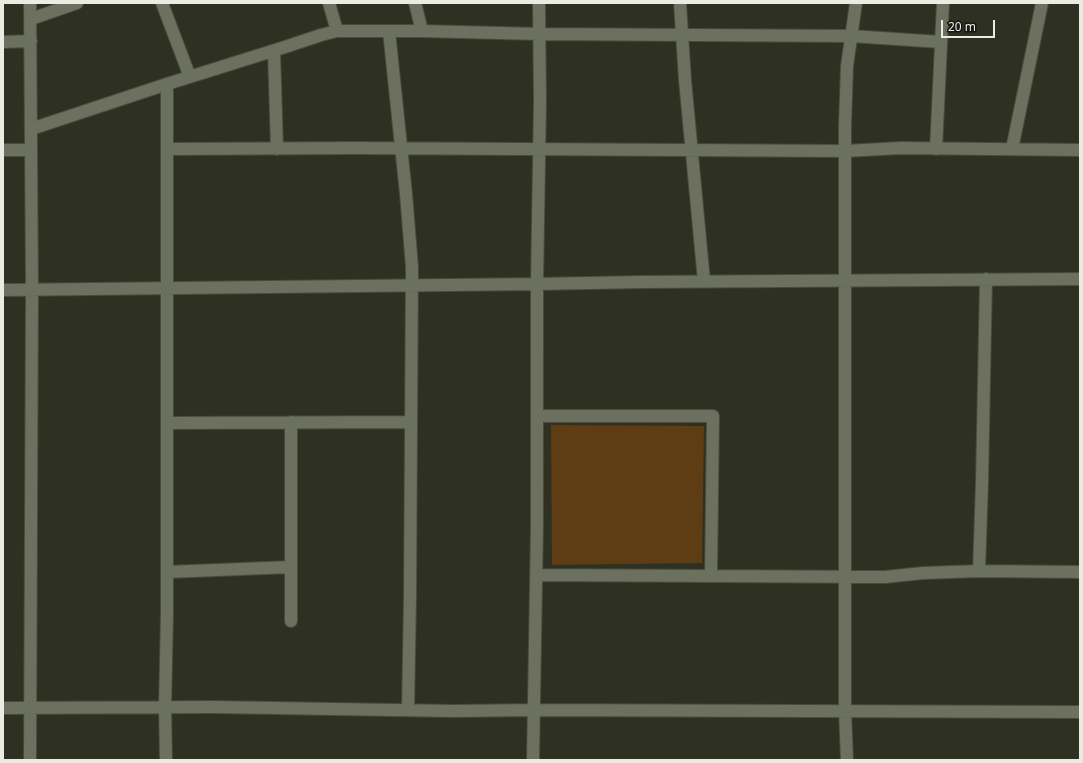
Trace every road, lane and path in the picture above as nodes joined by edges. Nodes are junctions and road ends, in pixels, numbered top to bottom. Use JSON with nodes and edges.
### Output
{"nodes":[{"id":1,"x":30,"y":3,"type":"edge"},
{"id":2,"x":77,"y":3,"type":"edge"},
{"id":3,"x":162,"y":3,"type":"edge"},
{"id":4,"x":329,"y":3,"type":"edge"},
{"id":5,"x":415,"y":3,"type":"edge"},
{"id":6,"x":539,"y":3,"type":"edge"},
{"id":7,"x":680,"y":3,"type":"edge"},
{"id":8,"x":856,"y":3,"type":"edge"},
{"id":9,"x":943,"y":3,"type":"edge"},
{"id":10,"x":1042,"y":3,"type":"edge"},
{"id":11,"x":30,"y":19,"type":"junction"},
{"id":12,"x":337,"y":31,"type":"junction"},
{"id":13,"x":389,"y":31,"type":"junction"},
{"id":14,"x":422,"y":31,"type":"junction"},
{"id":15,"x":539,"y":34,"type":"junction"},
{"id":16,"x":682,"y":35,"type":"junction"},
{"id":17,"x":851,"y":36,"type":"junction"},
{"id":18,"x":31,"y":41,"type":"junction"},
{"id":19,"x":3,"y":42,"type":"edge"},
{"id":20,"x":941,"y":42,"type":"junction"},
{"id":21,"x":274,"y":51,"type":"junction"},
{"id":22,"x":190,"y":77,"type":"junction"},
{"id":23,"x":167,"y":84,"type":"junction"},
{"id":24,"x":31,"y":129,"type":"junction"},
{"id":25,"x":277,"y":148,"type":"junction"},
{"id":26,"x":402,"y":148,"type":"junction"},
{"id":27,"x":167,"y":149,"type":"junction"},
{"id":28,"x":539,"y":149,"type":"junction"},
{"id":29,"x":691,"y":149,"type":"junction"},
{"id":30,"x":936,"y":149,"type":"junction"},
{"id":31,"x":1012,"y":149,"type":"junction"},
{"id":32,"x":3,"y":150,"type":"edge"},
{"id":33,"x":32,"y":150,"type":"junction"},
{"id":34,"x":1080,"y":150,"type":"edge"},
{"id":35,"x":845,"y":151,"type":"junction"},
{"id":36,"x":1080,"y":279,"type":"edge"},
{"id":37,"x":845,"y":280,"type":"junction"},
{"id":38,"x":986,"y":280,"type":"junction"},
{"id":39,"x":704,"y":282,"type":"junction"},
{"id":40,"x":536,"y":284,"type":"junction"},
{"id":41,"x":412,"y":285,"type":"junction"},
{"id":42,"x":168,"y":288,"type":"junction"},
{"id":43,"x":32,"y":289,"type":"junction"},
{"id":44,"x":3,"y":290,"type":"edge"},
{"id":45,"x":537,"y":416,"type":"junction"},
{"id":46,"x":291,"y":422,"type":"junction"},
{"id":47,"x":411,"y":422,"type":"junction"},
{"id":48,"x":167,"y":423,"type":"junction"},
{"id":49,"x":291,"y":567,"type":"junction"},
{"id":50,"x":979,"y":571,"type":"junction"},
{"id":51,"x":167,"y":572,"type":"junction"},
{"id":52,"x":1080,"y":572,"type":"edge"},
{"id":53,"x":536,"y":575,"type":"junction"},
{"id":54,"x":711,"y":576,"type":"junction"},
{"id":55,"x":845,"y":576,"type":"junction"},
{"id":56,"x":291,"y":622,"type":"dead end"},
{"id":57,"x":165,"y":707,"type":"junction"},
{"id":58,"x":3,"y":708,"type":"edge"},
{"id":59,"x":30,"y":708,"type":"junction"},
{"id":60,"x":408,"y":710,"type":"junction"},
{"id":61,"x":534,"y":710,"type":"junction"},
{"id":62,"x":845,"y":711,"type":"junction"},
{"id":63,"x":1080,"y":712,"type":"edge"},
{"id":64,"x":30,"y":760,"type":"edge"},
{"id":65,"x":166,"y":760,"type":"edge"},
{"id":66,"x":534,"y":760,"type":"edge"},
{"id":67,"x":847,"y":760,"type":"edge"}],
"edges":[{"from":1,"to":11,"type":"street"},
{"from":2,"to":11,"type":"street"},
{"from":3,"to":22,"type":"street"},
{"from":4,"to":12,"type":"street"},
{"from":5,"to":14,"type":"street"},
{"from":6,"to":15,"type":"street"},
{"from":7,"to":16,"type":"street"},
{"from":8,"to":17,"type":"street"},
{"from":9,"to":20,"type":"street"},
{"from":10,"to":31,"type":"street"},
{"from":11,"to":18,"type":"street"},
{"from":12,"to":13,"type":"street"},
{"from":12,"to":21,"type":"street"},
{"from":13,"to":14,"type":"street"},
{"from":13,"to":26,"type":"street"},
{"from":14,"to":15,"type":"street"},
{"from":15,"to":16,"type":"street"},
{"from":15,"to":28,"type":"street"},
{"from":16,"to":17,"type":"street"},
{"from":16,"to":29,"type":"street"},
{"from":17,"to":20,"type":"street"},
{"from":17,"to":35,"type":"street"},
{"from":18,"to":19,"type":"street"},
{"from":18,"to":24,"type":"street"},
{"from":20,"to":30,"type":"street"},
{"from":21,"to":22,"type":"street"},
{"from":21,"to":25,"type":"street"},
{"from":22,"to":23,"type":"street"},
{"from":23,"to":24,"type":"street"},
{"from":23,"to":27,"type":"street"},
{"from":24,"to":33,"type":"street"},
{"from":25,"to":26,"type":"street"},
{"from":25,"to":27,"type":"street"},
{"from":26,"to":28,"type":"street"},
{"from":26,"to":41,"type":"street"},
{"from":27,"to":42,"type":"street"},
{"from":28,"to":29,"type":"street"},
{"from":28,"to":40,"type":"street"},
{"from":29,"to":35,"type":"street"},
{"from":29,"to":39,"type":"street"},
{"from":30,"to":31,"type":"street"},
{"from":30,"to":35,"type":"street"},
{"from":31,"to":34,"type":"street"},
{"from":32,"to":33,"type":"street"},
{"from":33,"to":43,"type":"street"},
{"from":35,"to":37,"type":"street"},
{"from":36,"to":38,"type":"street"},
{"from":37,"to":38,"type":"street"},
{"from":37,"to":39,"type":"street"},
{"from":37,"to":55,"type":"street"},
{"from":38,"to":50,"type":"street"},
{"from":39,"to":40,"type":"street"},
{"from":40,"to":41,"type":"street"},
{"from":40,"to":45,"type":"street"},
{"from":41,"to":42,"type":"street"},
{"from":41,"to":47,"type":"street"},
{"from":42,"to":43,"type":"street"},
{"from":42,"to":48,"type":"street"},
{"from":43,"to":44,"type":"street"},
{"from":43,"to":59,"type":"street"},
{"from":45,"to":53,"type":"street"},
{"from":45,"to":54,"type":"street"},
{"from":46,"to":47,"type":"street"},
{"from":46,"to":48,"type":"street"},
{"from":46,"to":49,"type":"street"},
{"from":47,"to":60,"type":"street"},
{"from":48,"to":51,"type":"street"},
{"from":49,"to":51,"type":"street"},
{"from":49,"to":56,"type":"street"},
{"from":50,"to":52,"type":"street"},
{"from":50,"to":55,"type":"street"},
{"from":51,"to":57,"type":"street"},
{"from":53,"to":54,"type":"street"},
{"from":53,"to":61,"type":"street"},
{"from":54,"to":55,"type":"street"},
{"from":55,"to":62,"type":"street"},
{"from":57,"to":59,"type":"street"},
{"from":57,"to":60,"type":"street"},
{"from":57,"to":65,"type":"street"},
{"from":58,"to":59,"type":"street"},
{"from":59,"to":64,"type":"street"},
{"from":60,"to":61,"type":"street"},
{"from":61,"to":62,"type":"street"},
{"from":61,"to":66,"type":"street"},
{"from":62,"to":63,"type":"street"},
{"from":62,"to":67,"type":"street"}]}
